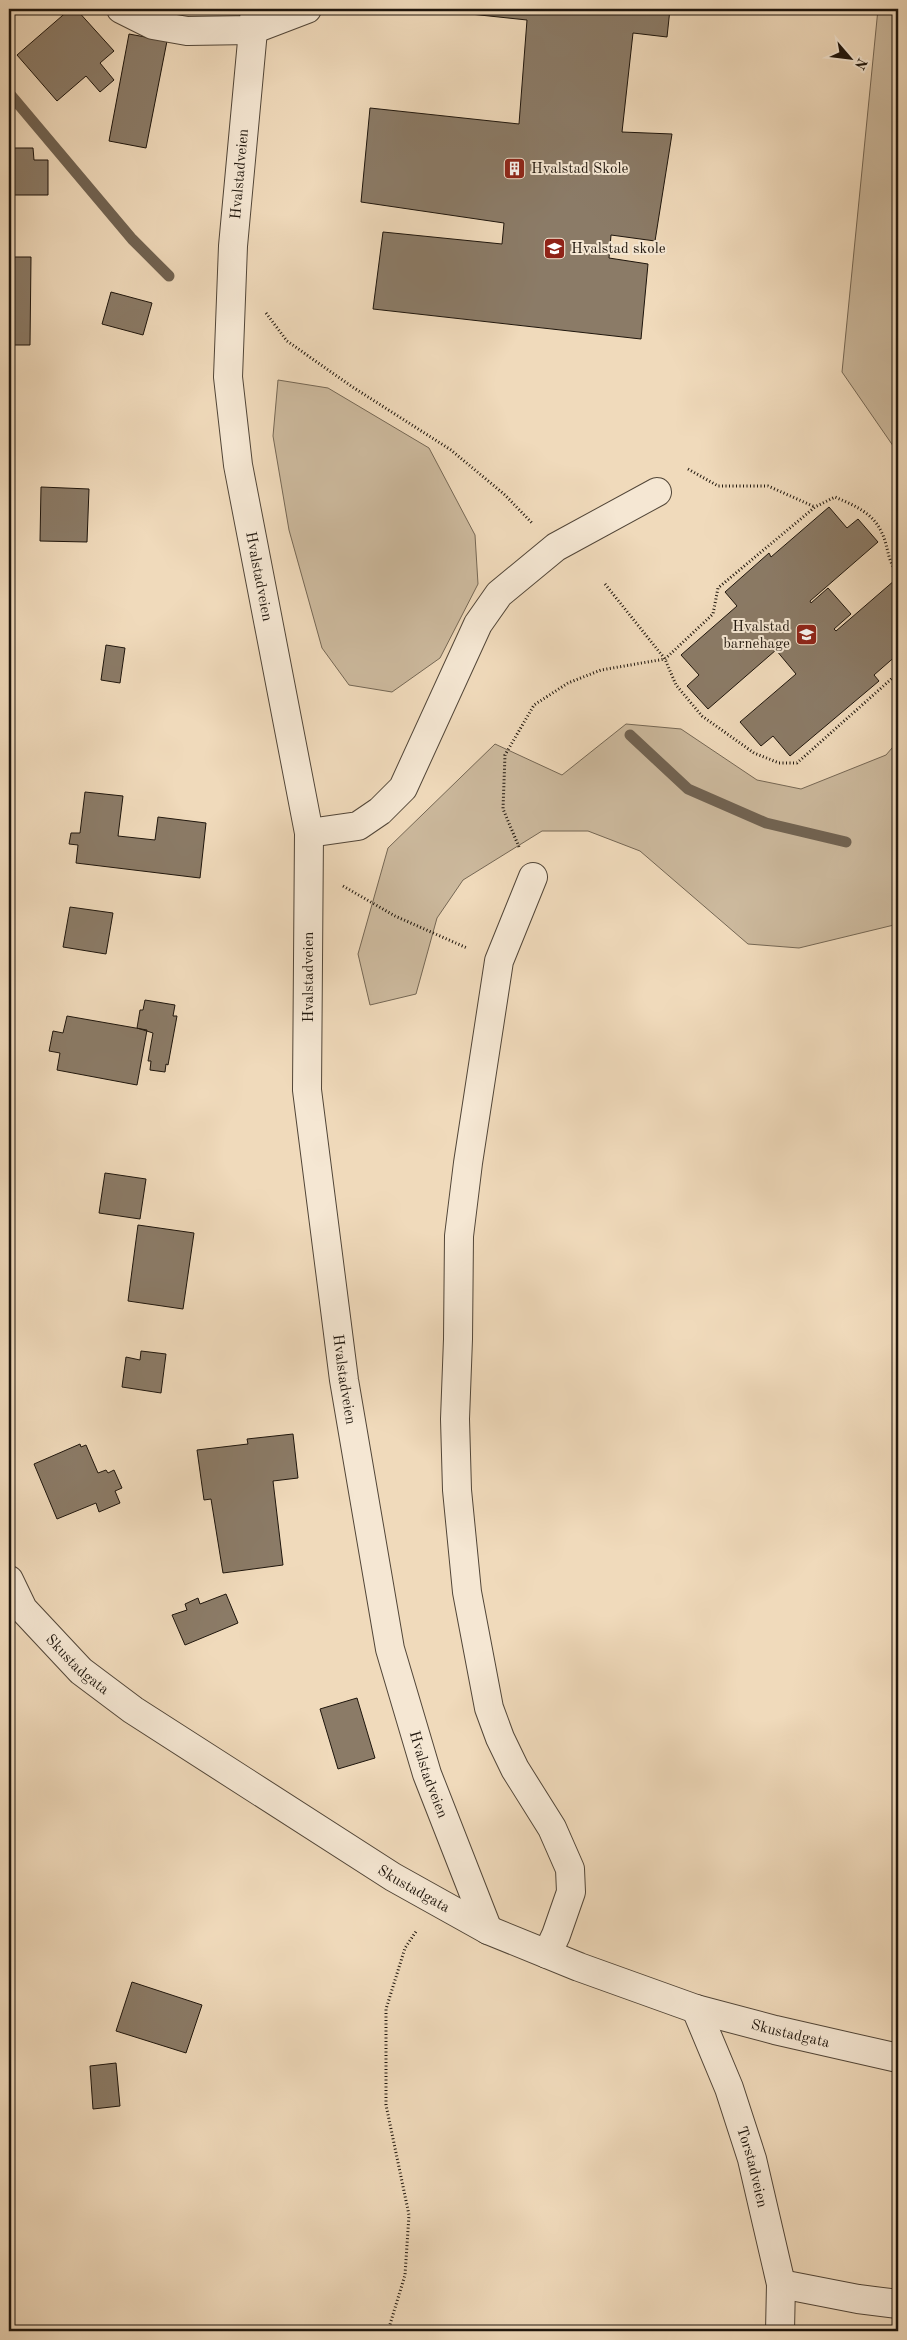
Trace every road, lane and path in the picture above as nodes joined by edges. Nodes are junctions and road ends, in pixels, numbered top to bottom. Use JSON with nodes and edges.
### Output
{"nodes":[{"id":1,"x":121,"y":9,"type":"edge"},
{"id":2,"x":307,"y":9,"type":"edge"},
{"id":3,"x":253,"y":20,"type":"edge"},
{"id":4,"x":260,"y":306,"type":"dead end"},
{"id":5,"x":688,"y":469,"type":"dead end"},
{"id":6,"x":657,"y":492,"type":"dead end"},
{"id":7,"x":815,"y":507,"type":"junction"},
{"id":8,"x":556,"y":547,"type":"junction"},
{"id":9,"x":898,"y":574,"type":"edge"},
{"id":10,"x":605,"y":584,"type":"dead end"},
{"id":11,"x":666,"y":659,"type":"junction"},
{"id":12,"x":898,"y":673,"type":"edge"},
{"id":13,"x":309,"y":833,"type":"junction"},
{"id":14,"x":533,"y":877,"type":"joint"},
{"id":15,"x":341,"y":884,"type":"dead end"},
{"id":16,"x":499,"y":960,"type":"junction"},
{"id":17,"x":9,"y":1580,"type":"edge"},
{"id":18,"x":435,"y":1902,"type":"junction"},
{"id":19,"x":488,"y":1930,"type":"junction"},
{"id":20,"x":547,"y":1954,"type":"junction"},
{"id":21,"x":696,"y":2009,"type":"junction"},
{"id":22,"x":898,"y":2058,"type":"edge"},
{"id":23,"x":781,"y":2284,"type":"junction"},
{"id":24,"x":898,"y":2304,"type":"edge"},
{"id":25,"x":388,"y":2331,"type":"edge"},
{"id":26,"x":780,"y":2331,"type":"edge"}],
"edges":[{"from":1,"to":3,"type":"street"},
{"from":2,"to":3,"type":"street"},
{"from":3,"to":13,"type":"street","name":"Hvalstadveien"},
{"from":4,"to":8,"type":"path"},
{"from":5,"to":7,"type":"path"},
{"from":6,"to":8,"type":"street"},
{"from":7,"to":9,"type":"path"},
{"from":7,"to":11,"type":"path"},
{"from":8,"to":13,"type":"street"},
{"from":10,"to":11,"type":"path"},
{"from":11,"to":12,"type":"path"},
{"from":11,"to":14,"type":"path"},
{"from":13,"to":19,"type":"street","name":"Hvalstadveien"},
{"from":14,"to":16,"type":"street"},
{"from":15,"to":16,"type":"path"},
{"from":16,"to":20,"type":"street"},
{"from":17,"to":18,"type":"street","name":"Skustadgata"},
{"from":18,"to":19,"type":"street","name":"Skustadgata"},
{"from":18,"to":25,"type":"path"},
{"from":19,"to":20,"type":"street","name":"Skustadgata"},
{"from":20,"to":21,"type":"street","name":"Skustadgata"},
{"from":21,"to":22,"type":"street","name":"Skustadgata"},
{"from":21,"to":23,"type":"street","name":"Torstadveien"},
{"from":23,"to":24,"type":"street"},
{"from":23,"to":26,"type":"street","name":"Torstadveien"}]}
